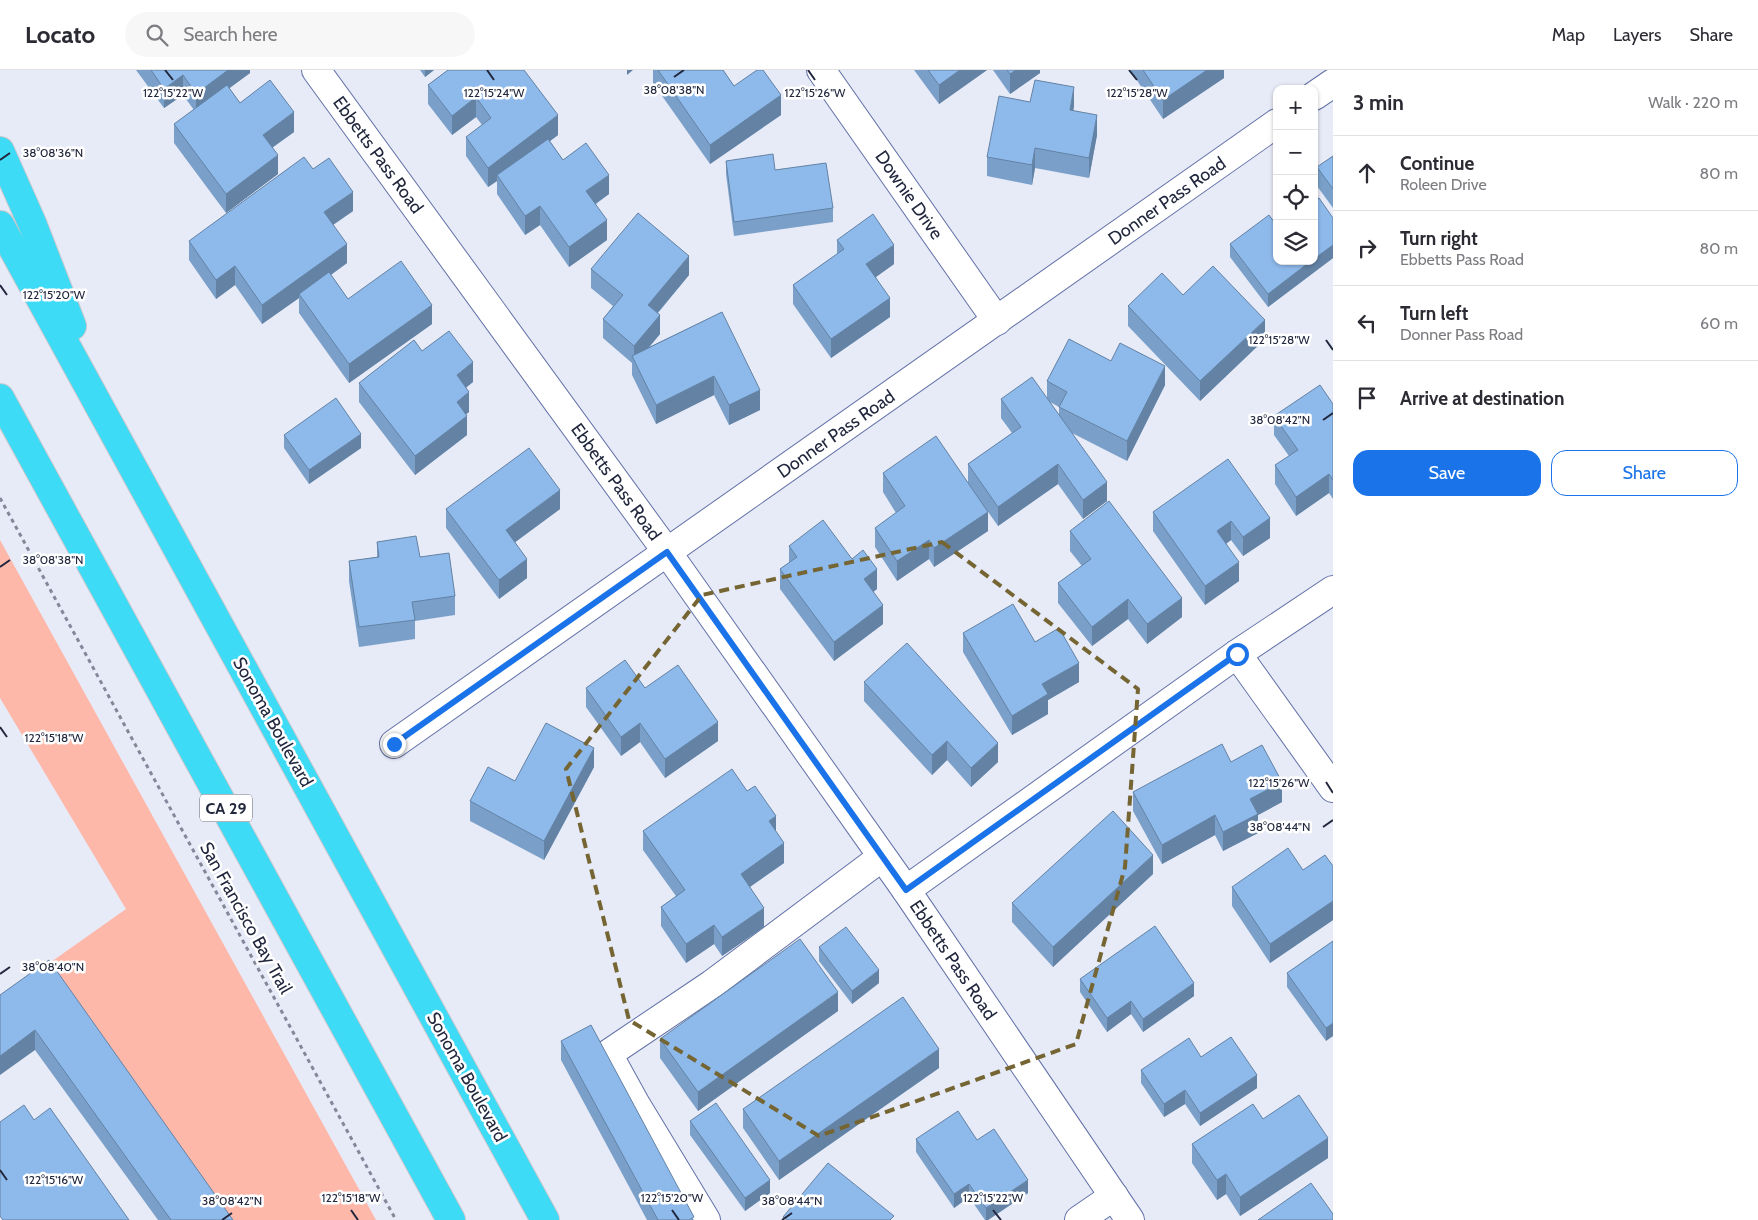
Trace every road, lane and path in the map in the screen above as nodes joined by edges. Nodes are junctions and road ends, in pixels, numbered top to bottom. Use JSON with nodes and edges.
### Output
{"nodes":[{"id":1,"x":316,"y":70,"type":"edge"},
{"id":2,"x":821,"y":70,"type":"edge"},
{"id":3,"x":1273,"y":126,"type":"edge"},
{"id":4,"x":0,"y":151,"type":"edge"},
{"id":5,"x":0,"y":225,"type":"edge"},
{"id":6,"x":997,"y":321,"type":"junction"},
{"id":7,"x":0,"y":398,"type":"edge"},
{"id":8,"x":102,"y":410,"type":"junction"},
{"id":9,"x":0,"y":498,"type":"edge"},
{"id":10,"x":667,"y":552,"type":"junction"},
{"id":11,"x":1333,"y":590,"type":"edge"},
{"id":12,"x":1237,"y":654,"type":"junction"},
{"id":13,"x":394,"y":744,"type":"dead end"},
{"id":14,"x":1333,"y":788,"type":"edge"},
{"id":15,"x":882,"y":857,"type":"junction"},
{"id":16,"x":906,"y":890,"type":"junction"},
{"id":17,"x":1114,"y":1196,"type":"junction"},
{"id":18,"x":396,"y":1220,"type":"edge"},
{"id":19,"x":451,"y":1220,"type":"edge"},
{"id":20,"x":545,"y":1220,"type":"edge"},
{"id":21,"x":706,"y":1220,"type":"edge"},
{"id":22,"x":1079,"y":1220,"type":"edge"},
{"id":23,"x":1130,"y":1220,"type":"edge"}],
"edges":[{"from":1,"to":10,"type":"street","name":"Ebbetts Pass Road"},
{"from":2,"to":6,"type":"street","name":"Downie Drive"},
{"from":3,"to":6,"type":"street","name":"Donner Pass Road"},
{"from":4,"to":8,"type":"highway"},
{"from":5,"to":8,"type":"highway","name":"Sonoma Boulevard"},
{"from":6,"to":10,"type":"street","name":"Donner Pass Road"},
{"from":7,"to":19,"type":"highway","number":"CA 29"},
{"from":8,"to":20,"type":"highway","name":"Sonoma Boulevard"},
{"from":9,"to":18,"type":"path","name":"San Francisco Bay Trail"},
{"from":10,"to":13,"type":"street","name":"Donner Pass Road"},
{"from":10,"to":15,"type":"street","name":"Ebbetts Pass Road"},
{"from":11,"to":12,"type":"street"},
{"from":12,"to":14,"type":"street"},
{"from":12,"to":16,"type":"street"},
{"from":15,"to":16,"type":"street","name":"Ebbetts Pass Road"},
{"from":15,"to":21,"type":"street"},
{"from":16,"to":17,"type":"street","name":"Ebbetts Pass Road"},
{"from":17,"to":22,"type":"street"},
{"from":17,"to":23,"type":"street","name":"Ebbetts Pass Road"}]}
